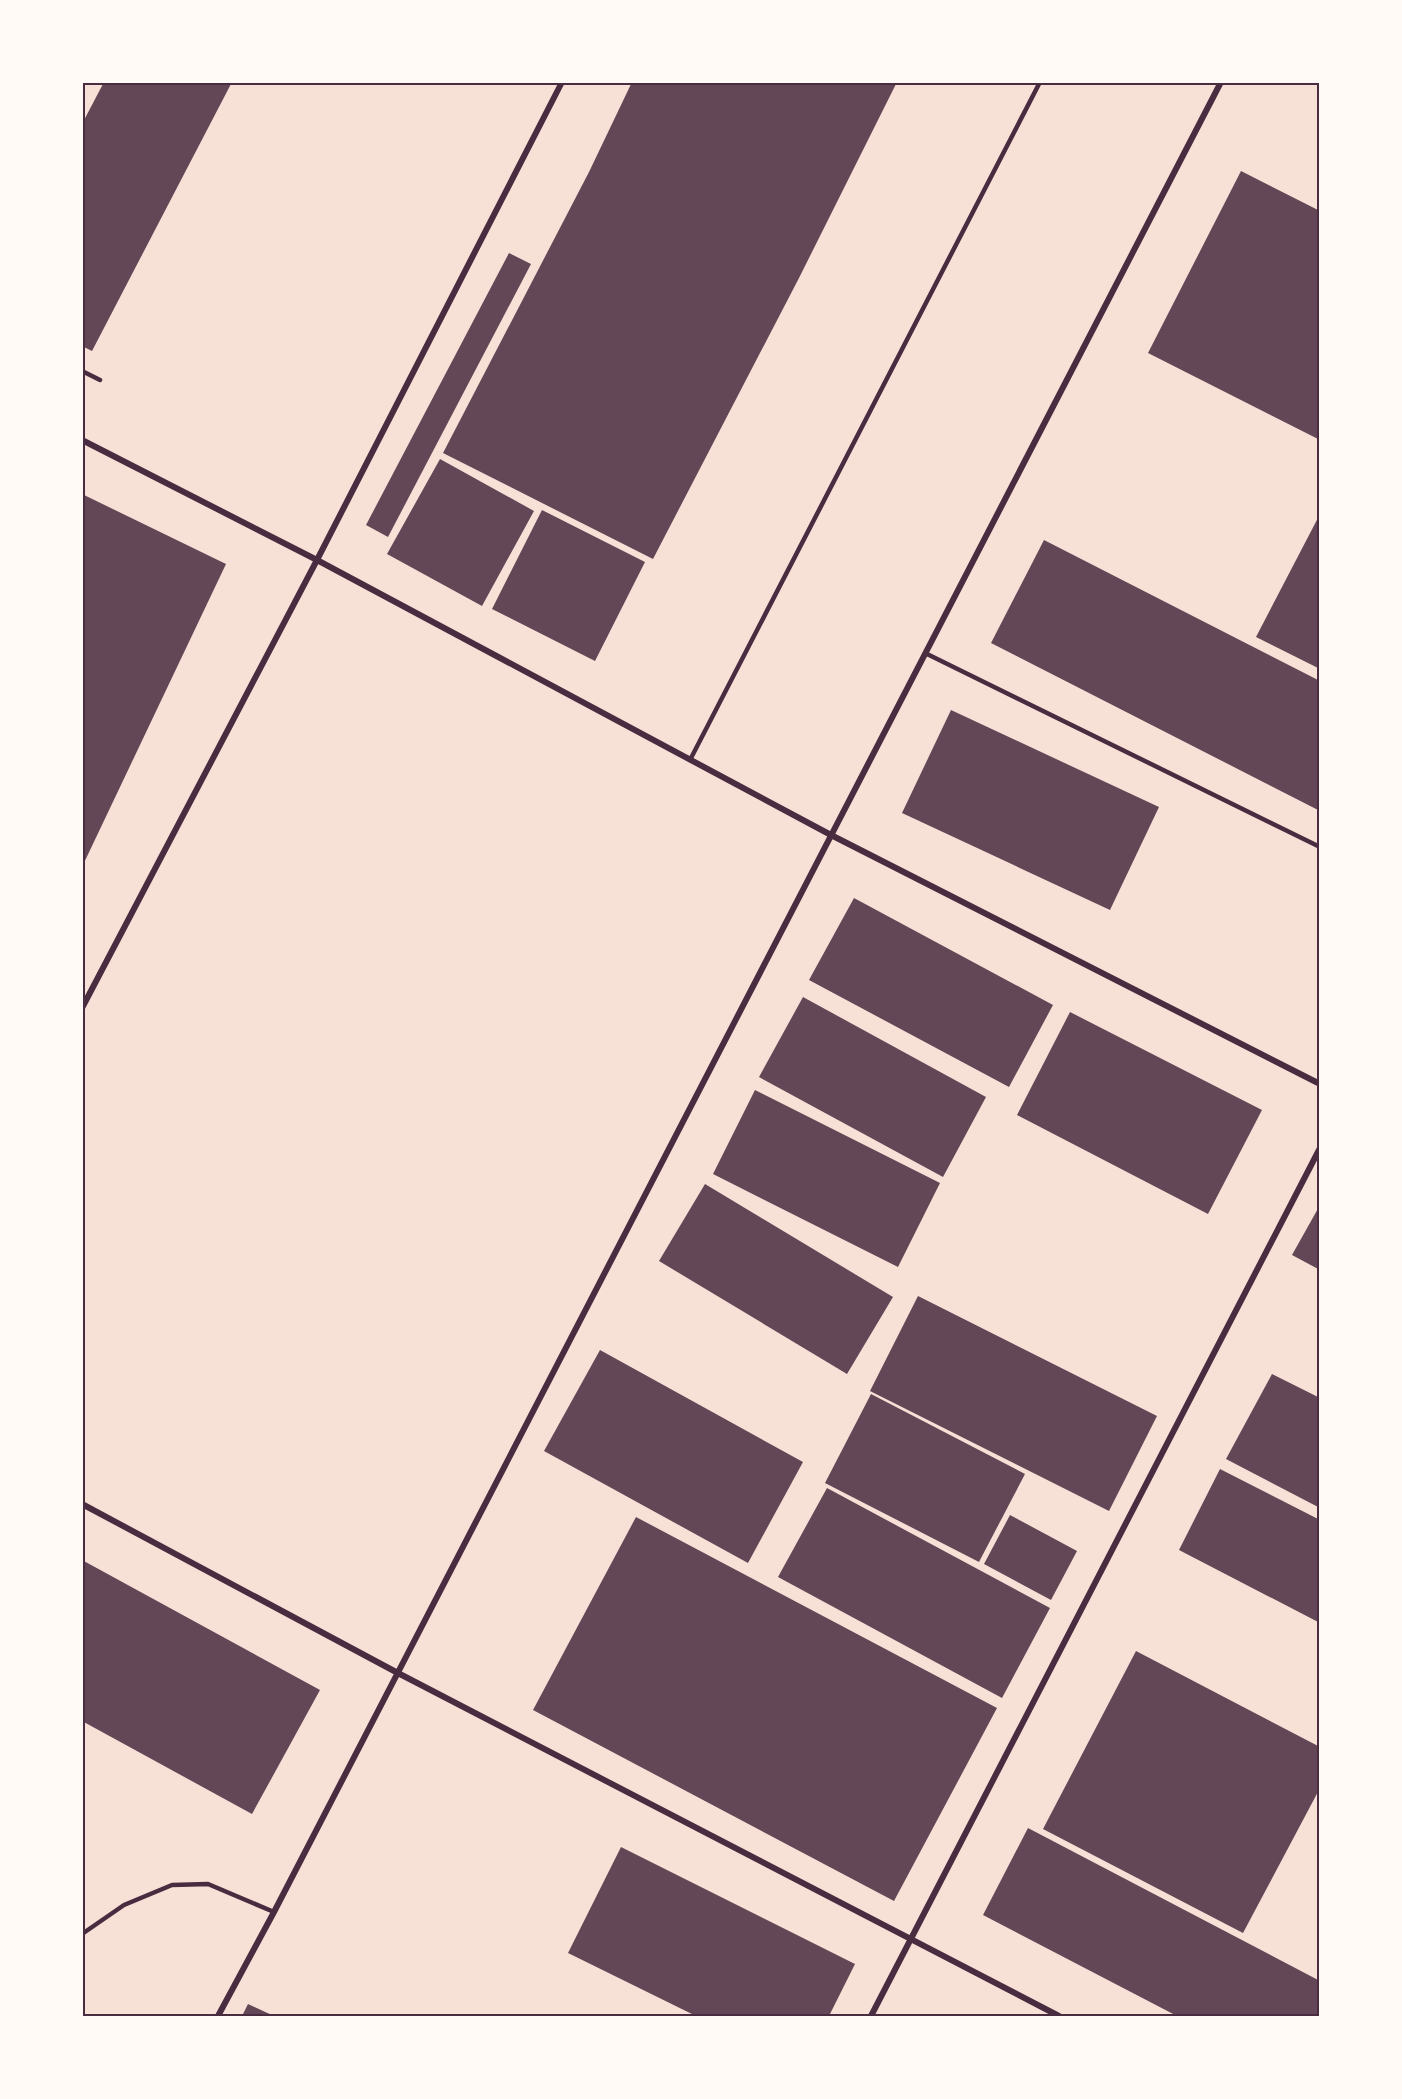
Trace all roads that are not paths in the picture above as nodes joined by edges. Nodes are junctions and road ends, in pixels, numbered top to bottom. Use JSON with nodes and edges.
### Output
{"nodes":[{"id":1,"x":562,"y":82,"type":"edge"},
{"id":2,"x":1040,"y":82,"type":"edge"},
{"id":3,"x":1221,"y":82,"type":"edge"},
{"id":4,"x":82,"y":371,"type":"edge"},
{"id":5,"x":100,"y":380,"type":"dead end"},
{"id":6,"x":82,"y":440,"type":"edge"},
{"id":7,"x":317,"y":561,"type":"junction"},
{"id":8,"x":925,"y":653,"type":"junction"},
{"id":9,"x":690,"y":760,"type":"junction"},
{"id":10,"x":831,"y":836,"type":"junction"},
{"id":11,"x":1320,"y":847,"type":"edge"},
{"id":12,"x":82,"y":1008,"type":"edge"},
{"id":13,"x":1320,"y":1084,"type":"edge"},
{"id":14,"x":1320,"y":1148,"type":"edge"},
{"id":15,"x":82,"y":1504,"type":"edge"},
{"id":16,"x":396,"y":1672,"type":"junction"},
{"id":17,"x":274,"y":1912,"type":"junction"},
{"id":18,"x":82,"y":1934,"type":"edge"},
{"id":19,"x":911,"y":1939,"type":"junction"},
{"id":20,"x":218,"y":2016,"type":"edge"},
{"id":21,"x":871,"y":2016,"type":"edge"},
{"id":22,"x":1059,"y":2016,"type":"edge"}],
"edges":[{"from":1,"to":7,"type":"street"},
{"from":2,"to":9,"type":"lane"},
{"from":3,"to":8,"type":"street"},
{"from":4,"to":5,"type":"lane"},
{"from":6,"to":7,"type":"street"},
{"from":7,"to":9,"type":"street"},
{"from":7,"to":12,"type":"street"},
{"from":8,"to":10,"type":"street"},
{"from":8,"to":11,"type":"lane"},
{"from":9,"to":10,"type":"street"},
{"from":10,"to":13,"type":"street"},
{"from":10,"to":16,"type":"street"},
{"from":14,"to":19,"type":"street"},
{"from":15,"to":16,"type":"street"},
{"from":16,"to":17,"type":"street"},
{"from":16,"to":19,"type":"street"},
{"from":17,"to":18,"type":"lane"},
{"from":17,"to":20,"type":"street"},
{"from":19,"to":21,"type":"street"},
{"from":19,"to":22,"type":"street"}]}
